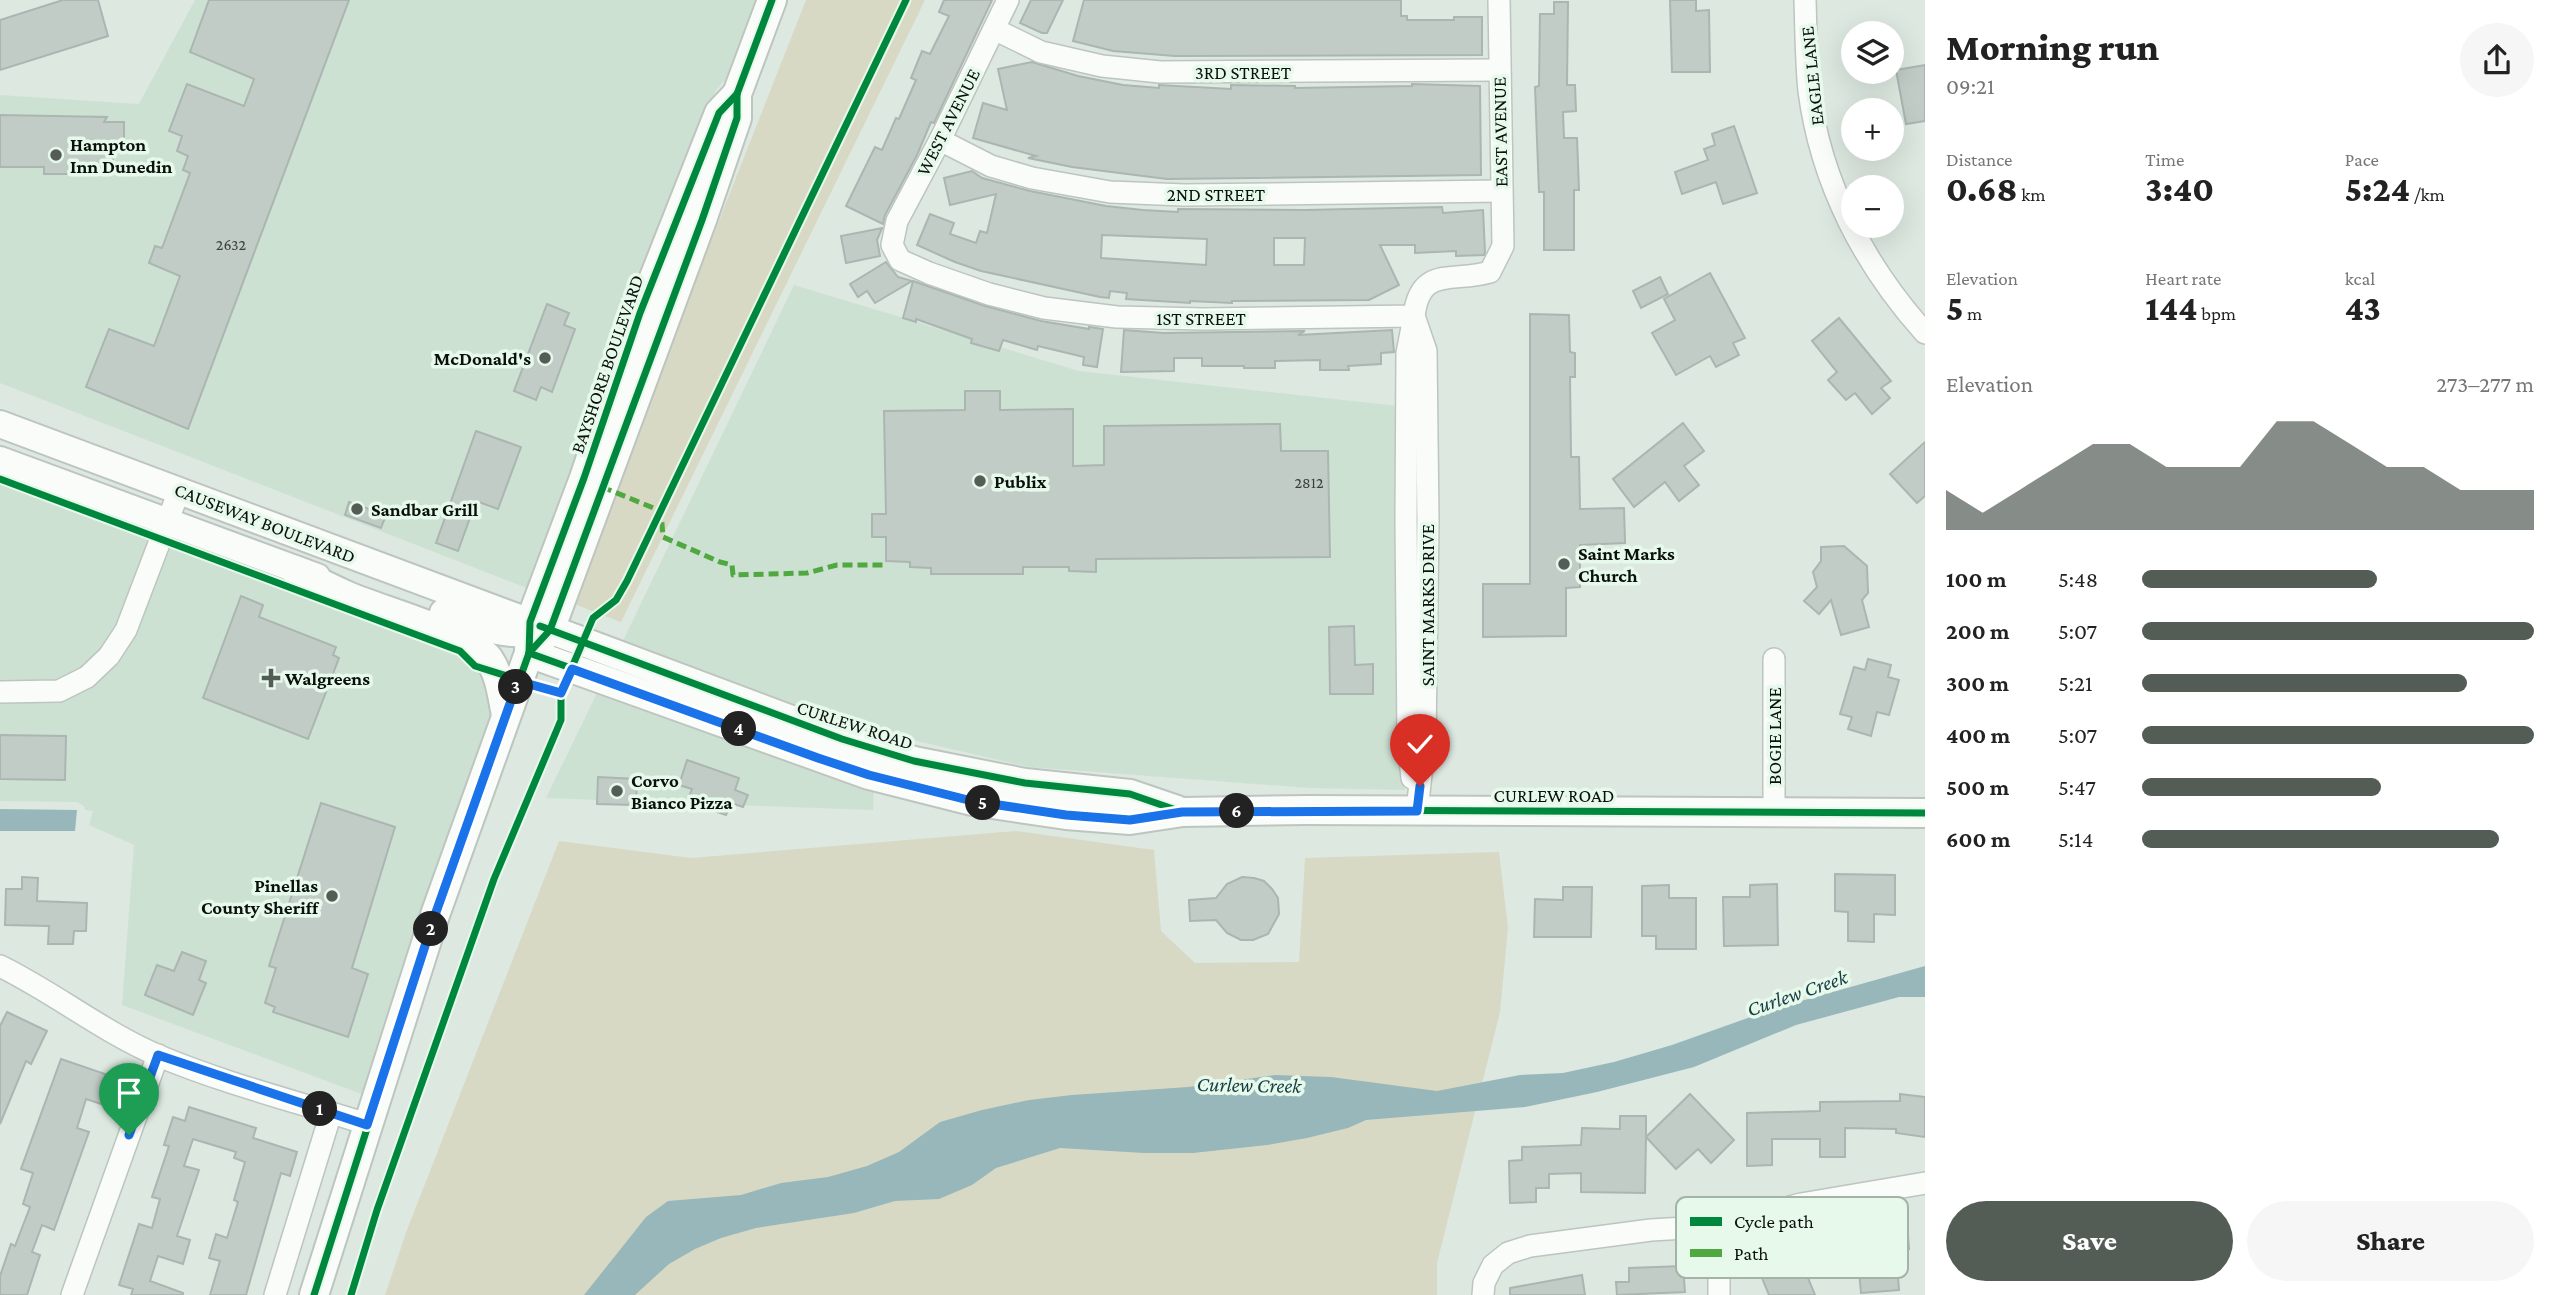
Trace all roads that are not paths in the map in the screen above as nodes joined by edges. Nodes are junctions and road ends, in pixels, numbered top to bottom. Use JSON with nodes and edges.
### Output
{"nodes":[{"id":1,"x":772,"y":0,"type":"edge"},
{"id":2,"x":1008,"y":0,"type":"edge"},
{"id":3,"x":1499,"y":0,"type":"edge"},
{"id":4,"x":1805,"y":0,"type":"edge"},
{"id":5,"x":994,"y":29,"type":"junction"},
{"id":6,"x":1499,"y":70,"type":"junction"},
{"id":7,"x":940,"y":140,"type":"junction"},
{"id":8,"x":1501,"y":191,"type":"junction"},
{"id":9,"x":892,"y":245,"type":"joint"},
{"id":10,"x":1414,"y":316,"type":"junction"},
{"id":11,"x":1925,"y":333,"type":"edge"},
{"id":12,"x":0,"y":424,"type":"edge"},
{"id":13,"x":0,"y":460,"type":"edge"},
{"id":14,"x":178,"y":491,"type":"junction"},
{"id":15,"x":166,"y":522,"type":"junction"},
{"id":16,"x":295,"y":570,"type":"junction"},
{"id":17,"x":535,"y":635,"type":"junction"},
{"id":18,"x":1774,"y":659,"type":"dead end"},
{"id":19,"x":0,"y":692,"type":"edge"},
{"id":20,"x":506,"y":715,"type":"junction"},
{"id":21,"x":1417,"y":811,"type":"junction"},
{"id":22,"x":1182,"y":812,"type":"junction"},
{"id":23,"x":1774,"y":812,"type":"junction"},
{"id":24,"x":1925,"y":813,"type":"edge"},
{"id":25,"x":0,"y":966,"type":"edge"},
{"id":26,"x":158,"y":1055,"type":"junction"},
{"id":27,"x":331,"y":1113,"type":"junction"},
{"id":28,"x":367,"y":1125,"type":"junction"},
{"id":29,"x":1925,"y":1184,"type":"edge"},
{"id":30,"x":1844,"y":1197,"type":"edge"},
{"id":31,"x":1676,"y":1229,"type":"edge"},
{"id":32,"x":72,"y":1295,"type":"edge"},
{"id":33,"x":275,"y":1295,"type":"edge"},
{"id":34,"x":314,"y":1295,"type":"edge"},
{"id":35,"x":1483,"y":1295,"type":"edge"}],
"edges":[{"from":1,"to":17,"type":"main road","name":"BAYSHORE BOULEVARD"},
{"from":2,"to":5,"type":"street","name":"WEST AVENUE"},
{"from":3,"to":6,"type":"street","name":"EAST AVENUE"},
{"from":4,"to":11,"type":"street","name":"EAGLE LANE"},
{"from":5,"to":6,"type":"street","name":"3RD STREET"},
{"from":5,"to":7,"type":"street","name":"WEST AVENUE"},
{"from":6,"to":8,"type":"street","name":"EAST AVENUE"},
{"from":7,"to":8,"type":"street","name":"2ND STREET"},
{"from":7,"to":9,"type":"street","name":"WEST AVENUE"},
{"from":8,"to":10,"type":"street","name":"EAST AVENUE"},
{"from":9,"to":10,"type":"street","name":"1ST STREET"},
{"from":10,"to":21,"type":"street","name":"SAINT MARKS DRIVE"},
{"from":12,"to":14,"type":"street","name":"CAUSEWAY BOULEVARD"},
{"from":13,"to":15,"type":"street","name":"CAUSEWAY BOULEVARD"},
{"from":14,"to":15,"type":"street"},
{"from":14,"to":17,"type":"street","name":"CAUSEWAY BOULEVARD"},
{"from":15,"to":16,"type":"street","name":"CAUSEWAY BOULEVARD"},
{"from":15,"to":19,"type":"street"},
{"from":16,"to":17,"type":"main road"},
{"from":16,"to":20,"type":"main road"},
{"from":17,"to":20,"type":"main road","name":"BAYSHORE BOULEVARD"},
{"from":17,"to":22,"type":"main road","name":"CURLEW ROAD"},
{"from":17,"to":22,"type":"main road","name":"CURLEW ROAD"},
{"from":18,"to":23,"type":"street","name":"BOGIE LANE"},
{"from":20,"to":28,"type":"main road","name":"BAYSHORE BOULEVARD"},
{"from":21,"to":22,"type":"main road","name":"CURLEW ROAD"},
{"from":21,"to":23,"type":"main road","name":"CURLEW ROAD"},
{"from":23,"to":24,"type":"main road","name":"CURLEW ROAD"},
{"from":25,"to":26,"type":"street"},
{"from":26,"to":27,"type":"street"},
{"from":26,"to":32,"type":"street"},
{"from":27,"to":28,"type":"street"},
{"from":27,"to":33,"type":"street"},
{"from":28,"to":34,"type":"main road","name":"BAYSHORE BOULEVARD"},
{"from":29,"to":30,"type":"street"},
{"from":31,"to":35,"type":"street"}]}
